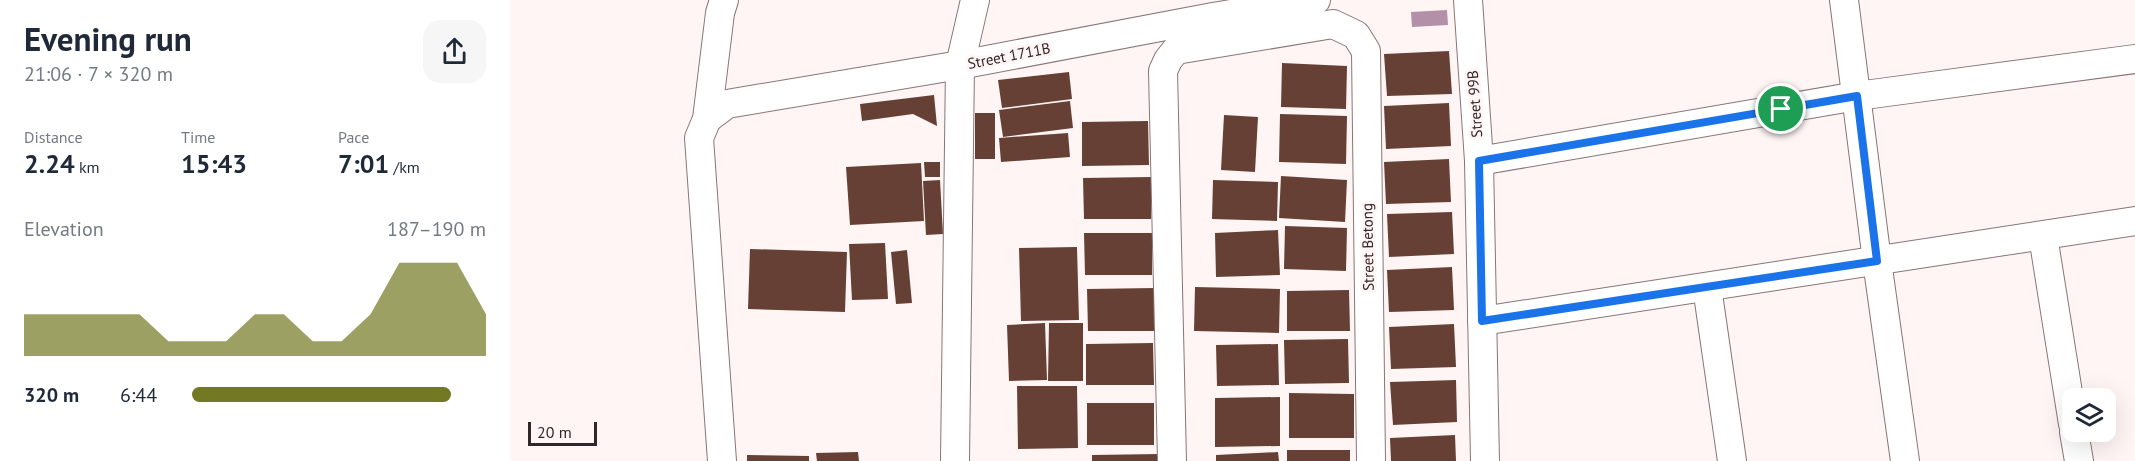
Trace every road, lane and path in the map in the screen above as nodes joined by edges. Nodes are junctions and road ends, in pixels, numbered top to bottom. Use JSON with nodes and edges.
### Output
{"nodes":[{"id":1,"x":724,"y":0,"type":"edge"},
{"id":2,"x":975,"y":0,"type":"edge"},
{"id":3,"x":1316,"y":0,"type":"edge"},
{"id":4,"x":1468,"y":0,"type":"edge"},
{"id":5,"x":1844,"y":0,"type":"edge"},
{"id":6,"x":1215,"y":8,"type":"edge"},
{"id":7,"x":2135,"y":58,"type":"edge"},
{"id":8,"x":960,"y":65,"type":"junction"},
{"id":9,"x":1857,"y":96,"type":"junction"},
{"id":10,"x":707,"y":119,"type":"junction"},
{"id":11,"x":1479,"y":161,"type":"junction"},
{"id":12,"x":2135,"y":221,"type":"edge"},
{"id":13,"x":2043,"y":236,"type":"junction"},
{"id":14,"x":1877,"y":261,"type":"junction"},
{"id":15,"x":1707,"y":287,"type":"junction"},
{"id":16,"x":1482,"y":321,"type":"junction"},
{"id":17,"x":2067,"y":388,"type":"edge"},
{"id":18,"x":2076,"y":442,"type":"edge"},
{"id":19,"x":722,"y":461,"type":"edge"},
{"id":20,"x":955,"y":461,"type":"edge"},
{"id":21,"x":1172,"y":461,"type":"edge"},
{"id":22,"x":1371,"y":461,"type":"edge"},
{"id":23,"x":1485,"y":461,"type":"edge"},
{"id":24,"x":1732,"y":461,"type":"edge"},
{"id":25,"x":1905,"y":461,"type":"edge"},
{"id":26,"x":2079,"y":461,"type":"edge"}],
"edges":[{"from":1,"to":10,"type":"street"},
{"from":2,"to":8,"type":"street"},
{"from":3,"to":6,"type":"street","name":"Street 1711B"},
{"from":4,"to":11,"type":"street","name":"Street 99B"},
{"from":5,"to":9,"type":"street"},
{"from":6,"to":8,"type":"street","name":"Street 1711B"},
{"from":7,"to":9,"type":"street"},
{"from":8,"to":10,"type":"street","name":"Street 1711B"},
{"from":8,"to":20,"type":"street"},
{"from":9,"to":11,"type":"street"},
{"from":9,"to":14,"type":"street"},
{"from":10,"to":19,"type":"street"},
{"from":11,"to":16,"type":"street","name":"Street 99B"},
{"from":12,"to":13,"type":"street"},
{"from":13,"to":14,"type":"street"},
{"from":13,"to":17,"type":"street"},
{"from":14,"to":15,"type":"street"},
{"from":14,"to":25,"type":"street"},
{"from":15,"to":16,"type":"street"},
{"from":15,"to":24,"type":"street"},
{"from":16,"to":23,"type":"street","name":"Street 99B"},
{"from":18,"to":26,"type":"street"},
{"from":21,"to":22,"type":"street","name":"Street Betong"}]}
